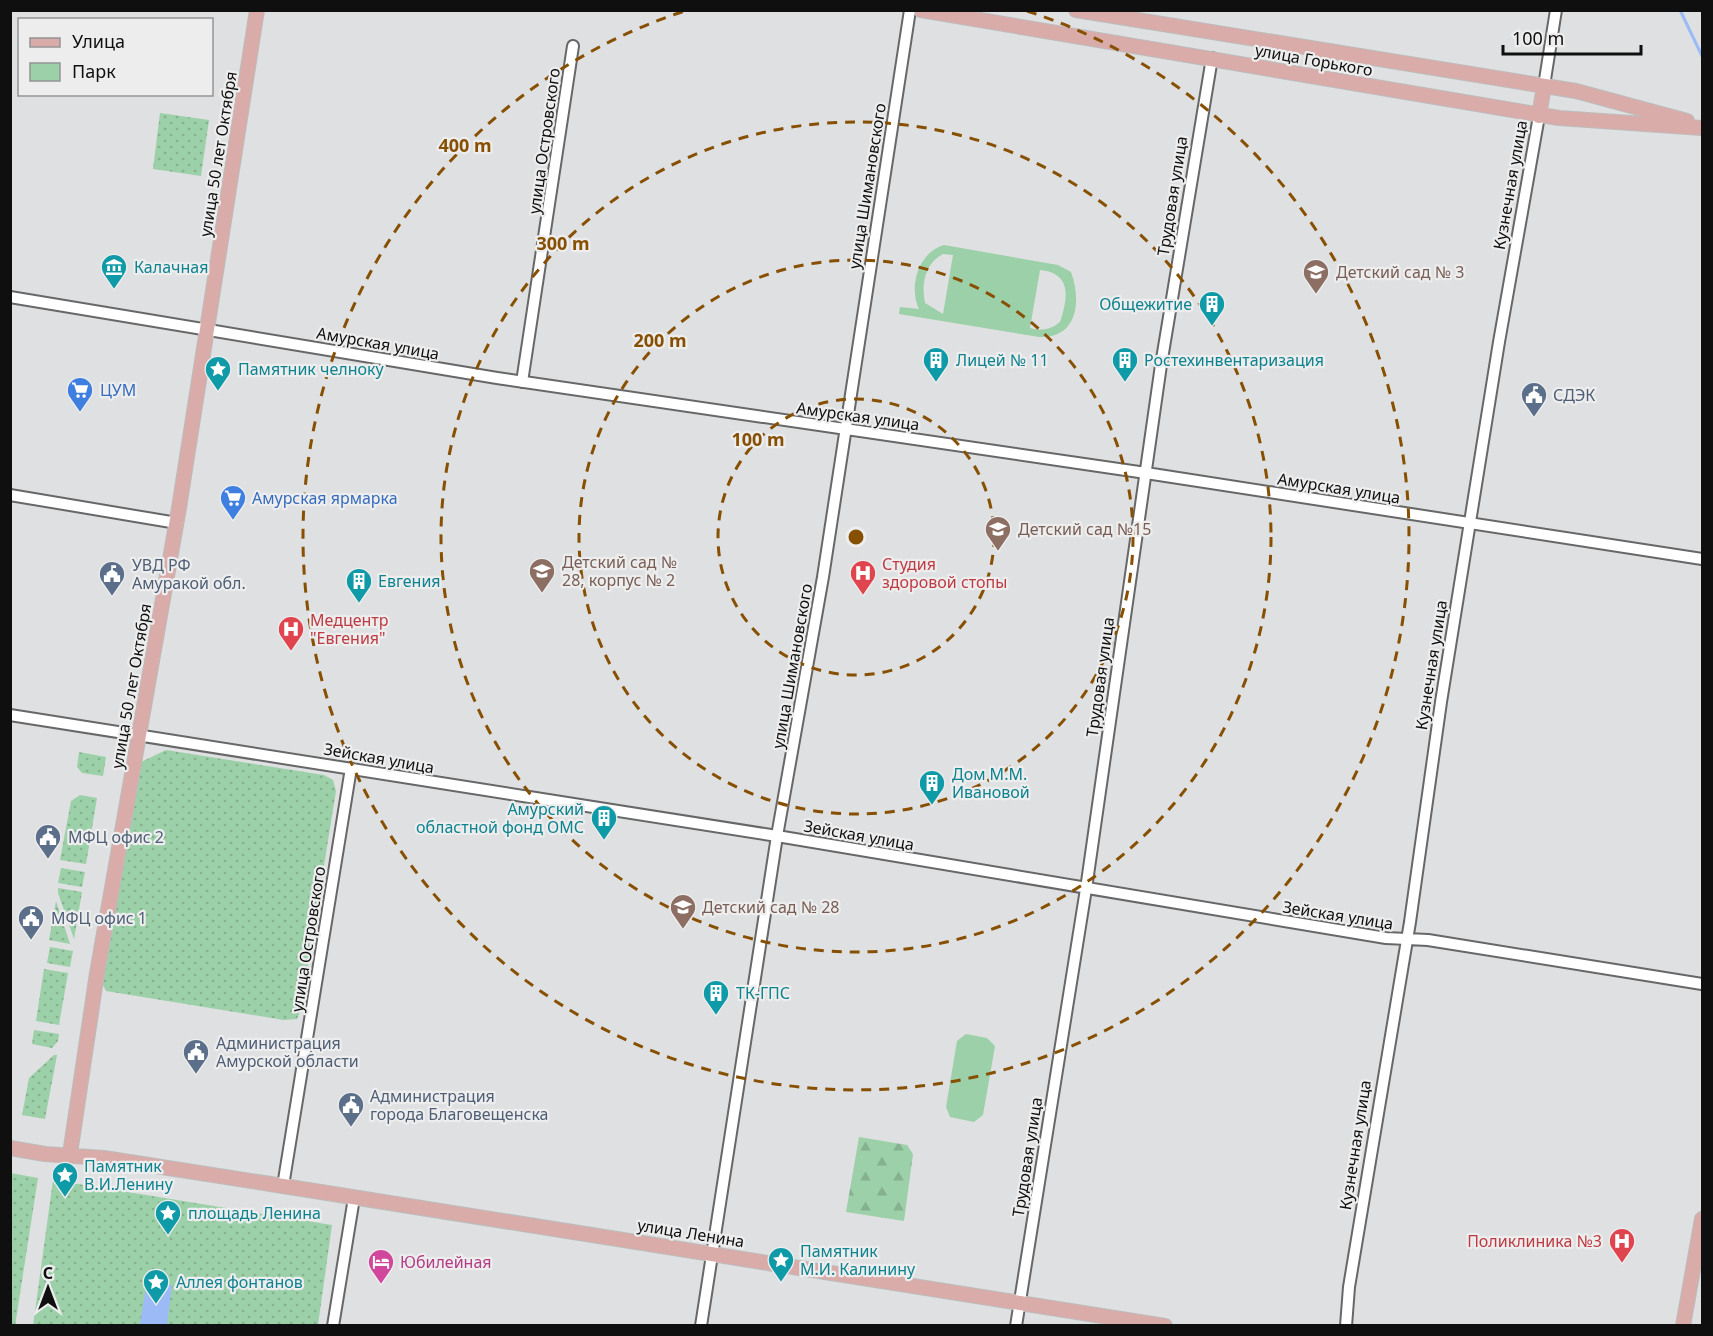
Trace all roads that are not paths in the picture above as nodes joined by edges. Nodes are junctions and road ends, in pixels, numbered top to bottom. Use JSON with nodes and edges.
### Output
{"nodes":[{"id":1,"x":257,"y":10,"type":"edge"},
{"id":2,"x":910,"y":10,"type":"edge"},
{"id":3,"x":921,"y":10,"type":"edge"},
{"id":4,"x":1076,"y":10,"type":"edge"},
{"id":5,"x":1557,"y":10,"type":"edge"},
{"id":6,"x":1216,"y":33,"type":"junction"},
{"id":7,"x":573,"y":46,"type":"dead end"},
{"id":8,"x":1212,"y":58,"type":"junction"},
{"id":9,"x":1544,"y":86,"type":"junction"},
{"id":10,"x":1539,"y":116,"type":"junction"},
{"id":11,"x":1702,"y":127,"type":"edge"},
{"id":12,"x":10,"y":297,"type":"edge"},
{"id":13,"x":208,"y":329,"type":"junction"},
{"id":14,"x":522,"y":382,"type":"junction"},
{"id":15,"x":846,"y":430,"type":"junction"},
{"id":16,"x":1146,"y":473,"type":"junction"},
{"id":17,"x":10,"y":495,"type":"edge"},
{"id":18,"x":177,"y":523,"type":"junction"},
{"id":19,"x":1470,"y":523,"type":"junction"},
{"id":20,"x":1702,"y":559,"type":"edge"},
{"id":21,"x":10,"y":715,"type":"edge"},
{"id":22,"x":139,"y":734,"type":"junction"},
{"id":23,"x":351,"y":768,"type":"junction"},
{"id":24,"x":777,"y":836,"type":"junction"},
{"id":25,"x":1086,"y":889,"type":"junction"},
{"id":26,"x":1405,"y":941,"type":"junction"},
{"id":27,"x":1702,"y":984,"type":"edge"},
{"id":28,"x":10,"y":1148,"type":"edge"},
{"id":29,"x":70,"y":1154,"type":"junction"},
{"id":30,"x":283,"y":1185,"type":"junction"},
{"id":31,"x":354,"y":1197,"type":"junction"},
{"id":32,"x":1702,"y":1218,"type":"edge"},
{"id":33,"x":712,"y":1253,"type":"junction"},
{"id":34,"x":1019,"y":1303,"type":"junction"},
{"id":35,"x":333,"y":1326,"type":"edge"},
{"id":36,"x":701,"y":1326,"type":"edge"},
{"id":37,"x":1016,"y":1326,"type":"edge"},
{"id":38,"x":1165,"y":1326,"type":"edge"},
{"id":39,"x":1346,"y":1326,"type":"edge"},
{"id":40,"x":1683,"y":1326,"type":"edge"}],
"edges":[{"from":1,"to":13,"type":"main road","name":"улица 50 лет Октября"},
{"from":2,"to":15,"type":"street","name":"улица Шимановского"},
{"from":3,"to":8,"type":"main road","name":"улица Горького"},
{"from":4,"to":6,"type":"main road","name":"улица Горького"},
{"from":5,"to":9,"type":"street","name":"Кузнечная улица"},
{"from":6,"to":8,"type":"main road","name":"Трудовая улица"},
{"from":6,"to":9,"type":"main road","name":"улица Горького"},
{"from":7,"to":14,"type":"street","name":"улица Островского"},
{"from":8,"to":10,"type":"main road","name":"улица Горького"},
{"from":8,"to":16,"type":"street","name":"Трудовая улица"},
{"from":9,"to":10,"type":"main road","name":"Кузнечная улица"},
{"from":9,"to":11,"type":"main road","name":"улица Горького"},
{"from":10,"to":11,"type":"main road","name":"улица Горького"},
{"from":10,"to":19,"type":"street","name":"Кузнечная улица"},
{"from":12,"to":13,"type":"street","name":"Амурская улица"},
{"from":13,"to":14,"type":"street","name":"Амурская улица"},
{"from":13,"to":18,"type":"main road","name":"улица 50 лет Октября"},
{"from":14,"to":15,"type":"street","name":"Амурская улица"},
{"from":15,"to":16,"type":"street","name":"Амурская улица"},
{"from":15,"to":24,"type":"street","name":"улица Шимановского"},
{"from":16,"to":19,"type":"street","name":"Амурская улица"},
{"from":16,"to":25,"type":"street","name":"Трудовая улица"},
{"from":17,"to":18,"type":"street"},
{"from":18,"to":22,"type":"main road","name":"улица 50 лет Октября"},
{"from":19,"to":20,"type":"street","name":"Амурская улица"},
{"from":19,"to":26,"type":"street","name":"Кузнечная улица"},
{"from":21,"to":22,"type":"street","name":"Зейская улица"},
{"from":22,"to":23,"type":"street","name":"Зейская улица"},
{"from":22,"to":29,"type":"main road","name":"улица 50 лет Октября"},
{"from":23,"to":24,"type":"street","name":"Зейская улица"},
{"from":23,"to":30,"type":"street","name":"улица Островского"},
{"from":24,"to":25,"type":"street","name":"Зейская улица"},
{"from":24,"to":33,"type":"street","name":"улица Шимановского"},
{"from":25,"to":26,"type":"street","name":"Зейская улица"},
{"from":25,"to":34,"type":"street","name":"Трудовая улица"},
{"from":26,"to":27,"type":"street","name":"Зейская улица"},
{"from":26,"to":39,"type":"street","name":"Кузнечная улица"},
{"from":28,"to":29,"type":"main road","name":"улица Ленина"},
{"from":29,"to":30,"type":"main road","name":"улица Ленина"},
{"from":30,"to":31,"type":"main road","name":"улица Ленина"},
{"from":31,"to":33,"type":"main road","name":"улица Ленина"},
{"from":31,"to":35,"type":"street"},
{"from":32,"to":40,"type":"main road"},
{"from":33,"to":34,"type":"main road","name":"улица Ленина"},
{"from":33,"to":36,"type":"street","name":"улица Шимановского"},
{"from":34,"to":37,"type":"street","name":"Трудовая улица"},
{"from":34,"to":38,"type":"main road","name":"улица Ленина"}]}
